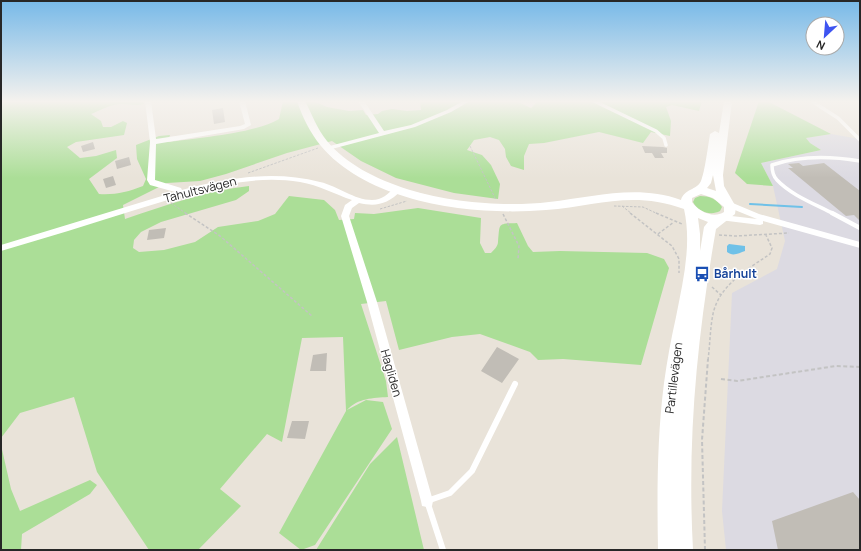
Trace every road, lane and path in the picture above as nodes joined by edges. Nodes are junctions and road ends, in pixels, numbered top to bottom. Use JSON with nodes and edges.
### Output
{"nodes":[{"id":1,"x":151,"y":127,"type":"edge"},
{"id":2,"x":245,"y":127,"type":"edge"},
{"id":3,"x":314,"y":127,"type":"edge"},
{"id":4,"x":378,"y":127,"type":"edge"},
{"id":5,"x":406,"y":127,"type":"edge"},
{"id":6,"x":647,"y":127,"type":"edge"},
{"id":7,"x":716,"y":127,"type":"edge"},
{"id":8,"x":725,"y":127,"type":"edge"},
{"id":9,"x":847,"y":127,"type":"edge"},
{"id":10,"x":382,"y":133,"type":"junction"},
{"id":11,"x":860,"y":140,"type":"edge"},
{"id":12,"x":153,"y":142,"type":"junction"},
{"id":13,"x":666,"y":145,"type":"dead end"},
{"id":14,"x":470,"y":146,"type":"dead end"},
{"id":15,"x":327,"y":147,"type":"junction"},
{"id":16,"x":860,"y":162,"type":"edge"},
{"id":17,"x":237,"y":180,"type":"junction"},
{"id":18,"x":398,"y":189,"type":"junction"},
{"id":19,"x":694,"y":192,"type":"junction"},
{"id":20,"x":179,"y":194,"type":"junction"},
{"id":21,"x":594,"y":198,"type":"junction"},
{"id":22,"x":357,"y":200,"type":"junction"},
{"id":23,"x":170,"y":201,"type":"dead end"},
{"id":24,"x":727,"y":202,"type":"junction"},
{"id":25,"x":622,"y":206,"type":"dead end"},
{"id":26,"x":688,"y":206,"type":"junction"},
{"id":27,"x":500,"y":207,"type":"junction"},
{"id":28,"x":721,"y":218,"type":"junction"},
{"id":29,"x":675,"y":222,"type":"dead end"},
{"id":30,"x":784,"y":225,"type":"junction"},
{"id":31,"x":860,"y":228,"type":"edge"},
{"id":32,"x":764,"y":233,"type":"junction"},
{"id":33,"x":791,"y":233,"type":"dead end"},
{"id":34,"x":658,"y":234,"type":"junction"},
{"id":35,"x":714,"y":234,"type":"dead end"},
{"id":36,"x":860,"y":245,"type":"edge"},
{"id":37,"x":1,"y":248,"type":"edge"},
{"id":38,"x":518,"y":259,"type":"dead end"},
{"id":39,"x":679,"y":273,"type":"dead end"},
{"id":40,"x":711,"y":286,"type":"dead end"},
{"id":41,"x":721,"y":295,"type":"junction"},
{"id":42,"x":312,"y":316,"type":"dead end"},
{"id":43,"x":860,"y":367,"type":"edge"},
{"id":44,"x":721,"y":379,"type":"dead end"},
{"id":45,"x":514,"y":384,"type":"dead end"},
{"id":46,"x":428,"y":501,"type":"junction"},
{"id":47,"x":443,"y":550,"type":"edge"},
{"id":48,"x":668,"y":550,"type":"edge"},
{"id":49,"x":683,"y":550,"type":"edge"},
{"id":50,"x":705,"y":550,"type":"edge"}],
"edges":[{"from":1,"to":12,"type":"street"},
{"from":2,"to":12,"type":"street"},
{"from":3,"to":15,"type":"street"},
{"from":4,"to":10,"type":"street"},
{"from":5,"to":10,"type":"street"},
{"from":6,"to":13,"type":"lane"},
{"from":7,"to":19,"type":"street"},
{"from":8,"to":24,"type":"street"},
{"from":9,"to":11,"type":"lane"},
{"from":10,"to":15,"type":"street"},
{"from":12,"to":20,"type":"street"},
{"from":14,"to":27,"type":"path"},
{"from":15,"to":17,"type":"path"},
{"from":15,"to":18,"type":"street"},
{"from":16,"to":31,"type":"lane"},
{"from":17,"to":20,"type":"street","name":"Tahultsvägen"},
{"from":17,"to":22,"type":"street","name":"Tahultsvägen"},
{"from":18,"to":22,"type":"street","name":"Tahultsvägen"},
{"from":18,"to":27,"type":"street"},
{"from":19,"to":21,"type":"street"},
{"from":19,"to":24,"type":"street"},
{"from":19,"to":26,"type":"street"},
{"from":20,"to":37,"type":"street","name":"Tahultsvägen"},
{"from":21,"to":26,"type":"street"},
{"from":21,"to":27,"type":"street"},
{"from":22,"to":46,"type":"street","name":"Hagliden"},
{"from":23,"to":42,"type":"path"},
{"from":24,"to":28,"type":"street","name":"Partillevägen"},
{"from":24,"to":30,"type":"street"},
{"from":25,"to":34,"type":"path"},
{"from":26,"to":28,"type":"street"},
{"from":26,"to":48,"type":"street","name":"Partillevägen"},
{"from":27,"to":38,"type":"path"},
{"from":28,"to":30,"type":"street"},
{"from":28,"to":49,"type":"street","name":"Partillevägen"},
{"from":29,"to":34,"type":"path"},
{"from":30,"to":36,"type":"street"},
{"from":32,"to":33,"type":"path"},
{"from":32,"to":35,"type":"path"},
{"from":32,"to":41,"type":"path"},
{"from":34,"to":39,"type":"path"},
{"from":40,"to":41,"type":"path"},
{"from":41,"to":50,"type":"path"},
{"from":43,"to":44,"type":"path"},
{"from":45,"to":46,"type":"lane"},
{"from":46,"to":47,"type":"lane","name":"Hagliden"}]}
